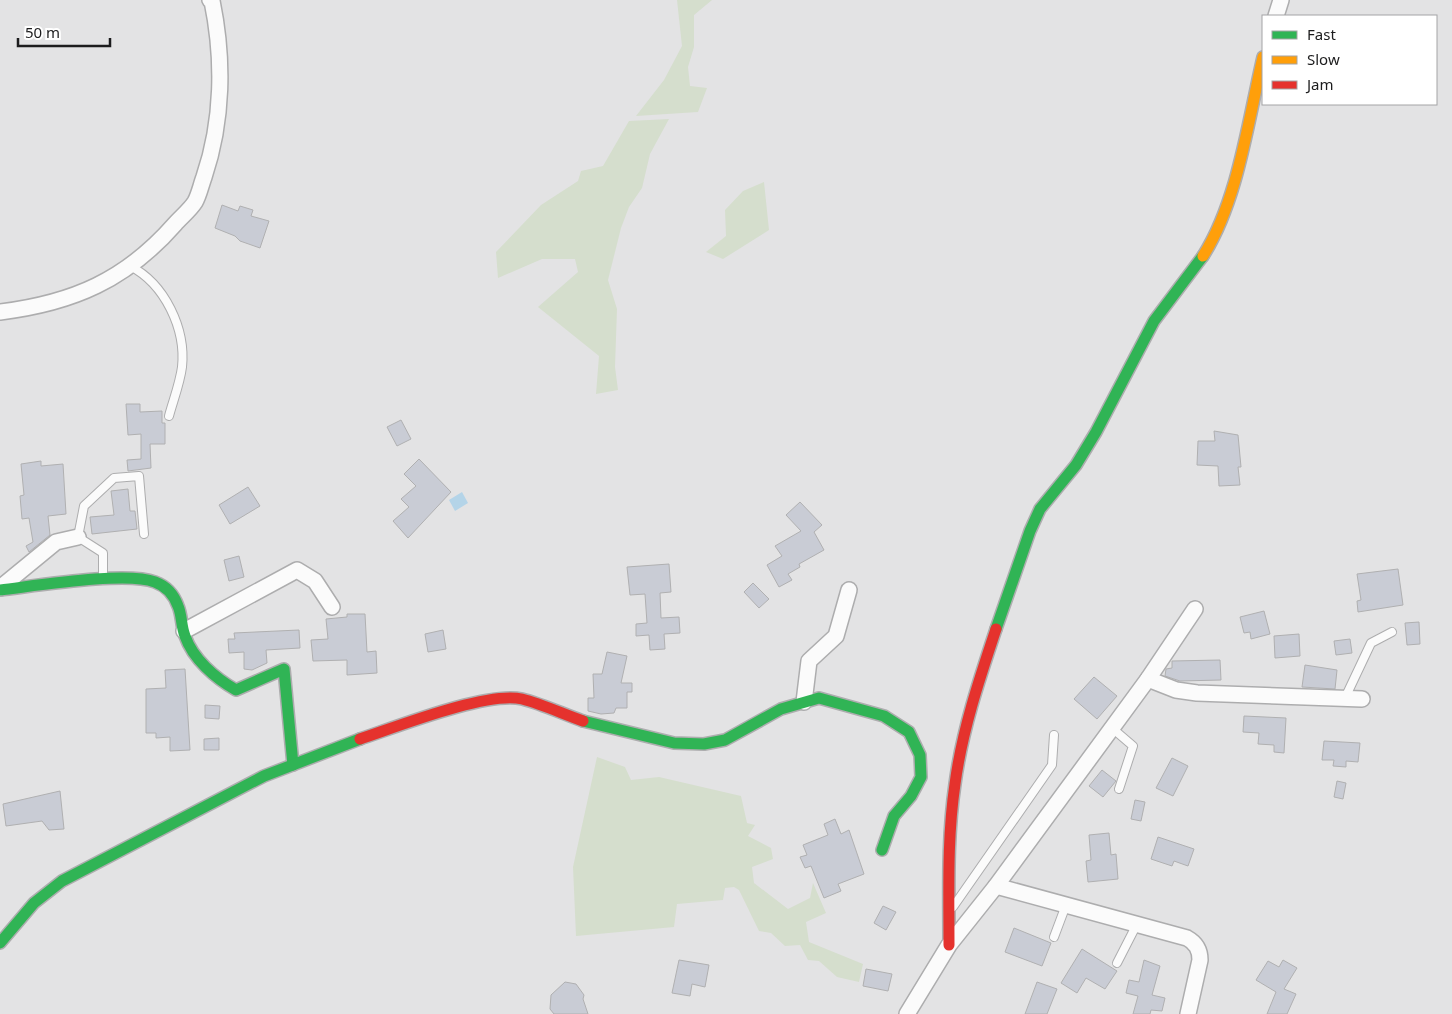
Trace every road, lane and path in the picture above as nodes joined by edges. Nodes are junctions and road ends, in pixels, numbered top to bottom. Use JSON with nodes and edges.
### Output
{"nodes":[{"id":1,"x":210,"y":0,"type":"edge"},
{"id":2,"x":1282,"y":0,"type":"edge"},
{"id":3,"x":1276,"y":15,"type":"edge"},
{"id":4,"x":1262,"y":61,"type":"edge"},
{"id":5,"x":130,"y":266,"type":"junction"},
{"id":6,"x":0,"y":312,"type":"edge"},
{"id":7,"x":169,"y":416,"type":"dead end"},
{"id":8,"x":144,"y":534,"type":"dead end"},
{"id":9,"x":78,"y":537,"type":"junction"},
{"id":10,"x":103,"y":580,"type":"junction"},
{"id":11,"x":0,"y":589,"type":"edge"},
{"id":12,"x":849,"y":590,"type":"dead end"},
{"id":13,"x":332,"y":606,"type":"dead end"},
{"id":14,"x":1195,"y":609,"type":"dead end"},
{"id":15,"x":184,"y":631,"type":"junction"},
{"id":16,"x":1392,"y":632,"type":"dead end"},
{"id":17,"x":1148,"y":680,"type":"junction"},
{"id":18,"x":1345,"y":698,"type":"junction"},
{"id":19,"x":1362,"y":699,"type":"dead end"},
{"id":20,"x":804,"y":702,"type":"junction"},
{"id":21,"x":1112,"y":728,"type":"junction"},
{"id":22,"x":1054,"y":735,"type":"dead end"},
{"id":23,"x":293,"y":765,"type":"junction"},
{"id":24,"x":1119,"y":789,"type":"dead end"},
{"id":25,"x":882,"y":850,"type":"dead end"},
{"id":26,"x":996,"y":886,"type":"junction"},
{"id":27,"x":1066,"y":905,"type":"junction"},
{"id":28,"x":949,"y":913,"type":"junction"},
{"id":29,"x":1137,"y":924,"type":"junction"},
{"id":30,"x":1054,"y":937,"type":"dead end"},
{"id":31,"x":0,"y":943,"type":"edge"},
{"id":32,"x":949,"y":945,"type":"junction"},
{"id":33,"x":1117,"y":963,"type":"dead end"},
{"id":34,"x":907,"y":1014,"type":"edge"},
{"id":35,"x":1188,"y":1014,"type":"edge"}],
"edges":[{"from":1,"to":5,"type":"street"},
{"from":2,"to":3,"type":"street"},
{"from":4,"to":28,"type":"street"},
{"from":5,"to":6,"type":"street"},
{"from":5,"to":7,"type":"lane"},
{"from":8,"to":9,"type":"lane"},
{"from":9,"to":10,"type":"lane"},
{"from":9,"to":11,"type":"street"},
{"from":10,"to":11,"type":"street"},
{"from":10,"to":15,"type":"street"},
{"from":12,"to":20,"type":"street"},
{"from":13,"to":15,"type":"street"},
{"from":14,"to":17,"type":"street"},
{"from":15,"to":23,"type":"street"},
{"from":16,"to":18,"type":"lane"},
{"from":17,"to":18,"type":"street"},
{"from":17,"to":21,"type":"street"},
{"from":18,"to":19,"type":"street"},
{"from":20,"to":23,"type":"street"},
{"from":20,"to":25,"type":"street"},
{"from":21,"to":24,"type":"lane"},
{"from":21,"to":26,"type":"street"},
{"from":22,"to":28,"type":"lane"},
{"from":23,"to":31,"type":"street"},
{"from":26,"to":27,"type":"street"},
{"from":26,"to":32,"type":"street"},
{"from":27,"to":29,"type":"street"},
{"from":27,"to":30,"type":"lane"},
{"from":28,"to":32,"type":"street"},
{"from":29,"to":33,"type":"lane"},
{"from":29,"to":35,"type":"street"},
{"from":32,"to":34,"type":"street"}]}
